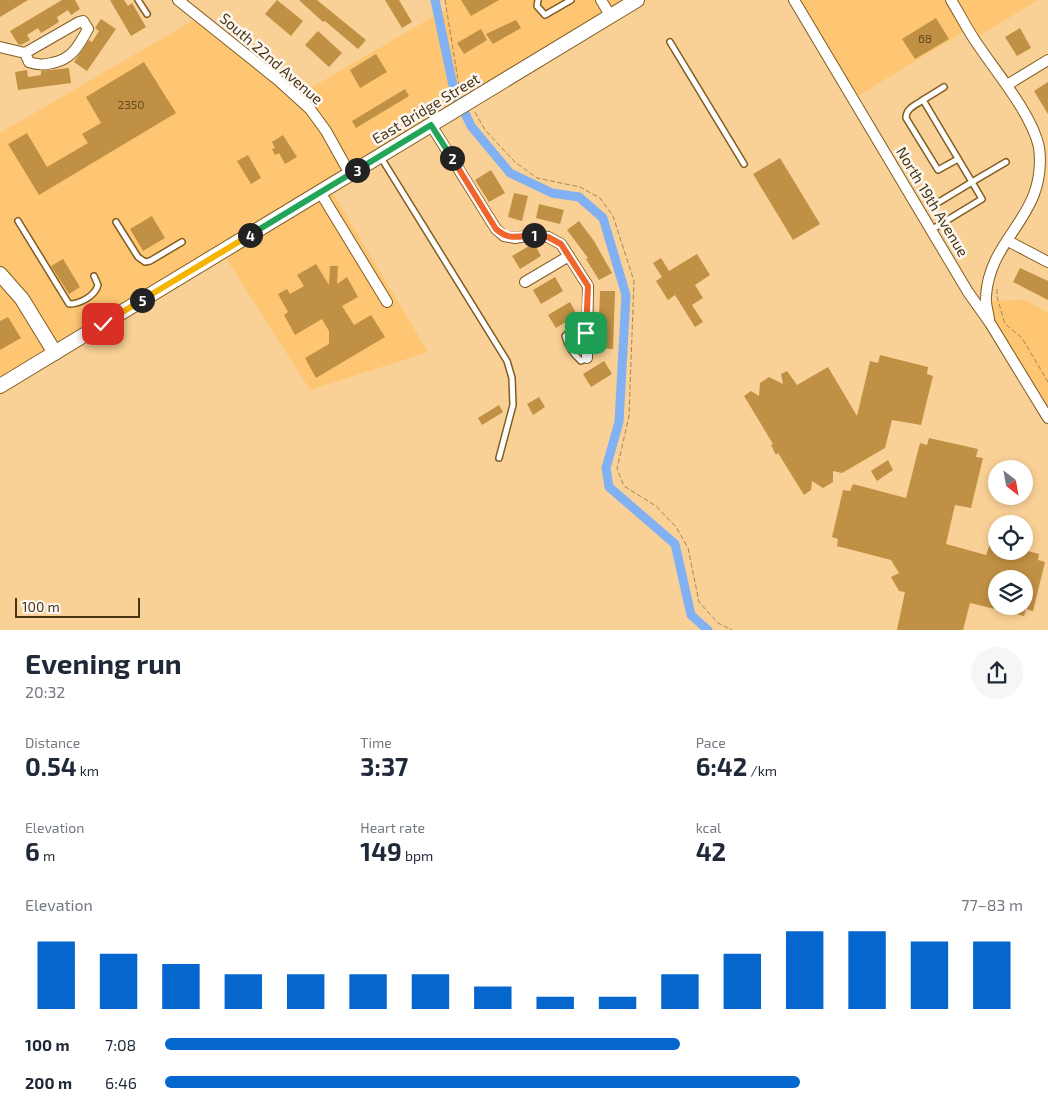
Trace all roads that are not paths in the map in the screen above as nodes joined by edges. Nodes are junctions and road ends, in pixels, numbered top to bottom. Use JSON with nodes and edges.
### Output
{"nodes":[{"id":1,"x":138,"y":0,"type":"edge"},
{"id":2,"x":178,"y":0,"type":"edge"},
{"id":3,"x":538,"y":0,"type":"edge"},
{"id":4,"x":571,"y":0,"type":"edge"},
{"id":5,"x":601,"y":0,"type":"edge"},
{"id":6,"x":637,"y":0,"type":"edge"},
{"id":7,"x":794,"y":0,"type":"edge"},
{"id":8,"x":951,"y":0,"type":"edge"},
{"id":9,"x":147,"y":14,"type":"dead end"},
{"id":10,"x":610,"y":16,"type":"junction"},
{"id":11,"x":670,"y":42,"type":"dead end"},
{"id":12,"x":0,"y":47,"type":"edge"},
{"id":13,"x":25,"y":53,"type":"junction"},
{"id":14,"x":1048,"y":60,"type":"edge"},
{"id":15,"x":1007,"y":85,"type":"junction"},
{"id":16,"x":944,"y":87,"type":"dead end"},
{"id":17,"x":924,"y":100,"type":"junction"},
{"id":18,"x":431,"y":125,"type":"junction"},
{"id":19,"x":380,"y":156,"type":"junction"},
{"id":20,"x":958,"y":159,"type":"junction"},
{"id":21,"x":1006,"y":162,"type":"dead end"},
{"id":22,"x":744,"y":164,"type":"dead end"},
{"id":23,"x":350,"y":174,"type":"junction"},
{"id":24,"x":1045,"y":176,"type":"edge"},
{"id":25,"x":972,"y":182,"type":"junction"},
{"id":26,"x":320,"y":192,"type":"junction"},
{"id":27,"x":939,"y":202,"type":"dead end"},
{"id":28,"x":18,"y":221,"type":"dead end"},
{"id":29,"x":116,"y":222,"type":"dead end"},
{"id":30,"x":931,"y":230,"type":"junction"},
{"id":31,"x":182,"y":242,"type":"dead end"},
{"id":32,"x":1008,"y":242,"type":"junction"},
{"id":33,"x":568,"y":256,"type":"junction"},
{"id":34,"x":1048,"y":262,"type":"edge"},
{"id":35,"x":0,"y":274,"type":"edge"},
{"id":36,"x":94,"y":276,"type":"dead end"},
{"id":37,"x":525,"y":282,"type":"dead end"},
{"id":38,"x":387,"y":302,"type":"dead end"},
{"id":39,"x":587,"y":316,"type":"junction"},
{"id":40,"x":990,"y":323,"type":"junction"},
{"id":41,"x":55,"y":352,"type":"junction"},
{"id":42,"x":587,"y":358,"type":"joint"},
{"id":43,"x":0,"y":386,"type":"edge"},
{"id":44,"x":1048,"y":418,"type":"edge"},
{"id":45,"x":499,"y":458,"type":"dead end"}],
"edges":[{"from":1,"to":9,"type":"lane"},
{"from":2,"to":23,"type":"street","name":"South 22nd Avenue"},
{"from":3,"to":4,"type":"lane"},
{"from":5,"to":10,"type":"street"},
{"from":6,"to":10,"type":"main road","name":"East Bridge Street"},
{"from":7,"to":30,"type":"street","name":"North 19th Avenue"},
{"from":8,"to":15,"type":"street"},
{"from":10,"to":18,"type":"main road","name":"East Bridge Street"},
{"from":11,"to":22,"type":"lane"},
{"from":12,"to":13,"type":"street"},
{"from":13,"to":13,"type":"street"},
{"from":14,"to":15,"type":"street"},
{"from":15,"to":24,"type":"street"},
{"from":16,"to":17,"type":"lane"},
{"from":17,"to":20,"type":"lane"},
{"from":17,"to":20,"type":"lane"},
{"from":18,"to":19,"type":"main road","name":"East Bridge Street"},
{"from":18,"to":33,"type":"street"},
{"from":19,"to":23,"type":"main road","name":"East Bridge Street"},
{"from":19,"to":45,"type":"lane"},
{"from":20,"to":25,"type":"lane"},
{"from":21,"to":25,"type":"lane"},
{"from":23,"to":26,"type":"main road","name":"East Bridge Street"},
{"from":24,"to":32,"type":"street"},
{"from":25,"to":27,"type":"lane"},
{"from":25,"to":30,"type":"lane"},
{"from":26,"to":38,"type":"street"},
{"from":26,"to":41,"type":"main road","name":"East Bridge Street"},
{"from":28,"to":36,"type":"lane"},
{"from":29,"to":31,"type":"lane"},
{"from":30,"to":40,"type":"street","name":"North 19th Avenue"},
{"from":32,"to":34,"type":"street"},
{"from":32,"to":40,"type":"street"},
{"from":33,"to":37,"type":"street"},
{"from":33,"to":39,"type":"street"},
{"from":35,"to":41,"type":"main road"},
{"from":39,"to":42,"type":"street"},
{"from":39,"to":42,"type":"lane"},
{"from":40,"to":44,"type":"street","name":"North 19th Avenue"},
{"from":41,"to":43,"type":"main road","name":"East Bridge Street"}]}
